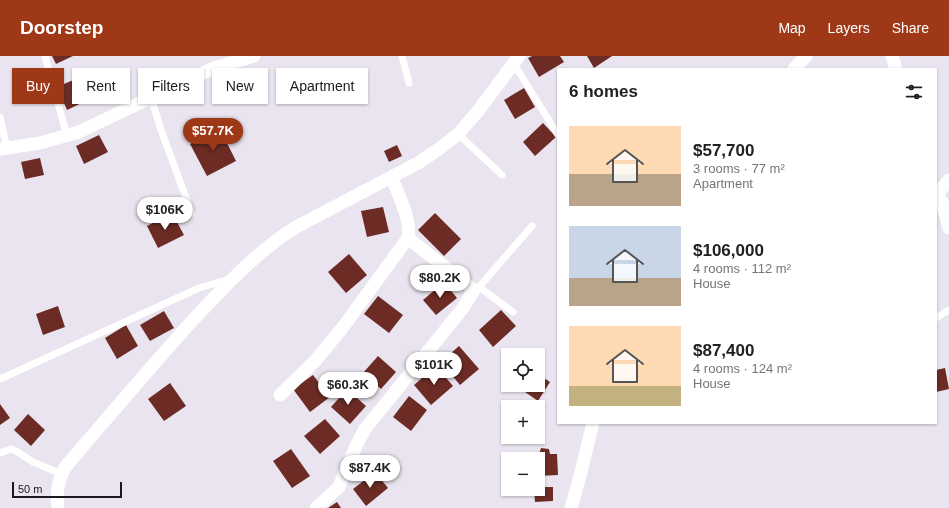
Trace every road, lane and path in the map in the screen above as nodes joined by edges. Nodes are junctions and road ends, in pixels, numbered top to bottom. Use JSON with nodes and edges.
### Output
{"nodes":[{"id":1,"x":45,"y":56,"type":"edge"},
{"id":2,"x":254,"y":56,"type":"edge"},
{"id":3,"x":402,"y":56,"type":"edge"},
{"id":4,"x":806,"y":56,"type":"edge"},
{"id":5,"x":892,"y":56,"type":"edge"},
{"id":6,"x":517,"y":60,"type":"edge"},
{"id":7,"x":213,"y":62,"type":"edge"},
{"id":8,"x":203,"y":68,"type":"edge"},
{"id":9,"x":795,"y":68,"type":"edge"},
{"id":10,"x":896,"y":68,"type":"edge"},
{"id":11,"x":409,"y":83,"type":"dead end"},
{"id":12,"x":139,"y":104,"type":"edge"},
{"id":13,"x":153,"y":104,"type":"edge"},
{"id":14,"x":0,"y":117,"type":"edge"},
{"id":15,"x":557,"y":133,"type":"edge"},
{"id":16,"x":458,"y":134,"type":"junction"},
{"id":17,"x":67,"y":136,"type":"junction"},
{"id":18,"x":4,"y":148,"type":"edge"},
{"id":19,"x":502,"y":175,"type":"dead end"},
{"id":20,"x":392,"y":178,"type":"junction"},
{"id":21,"x":949,"y":180,"type":"edge"},
{"id":22,"x":937,"y":193,"type":"edge"},
{"id":23,"x":192,"y":214,"type":"dead end"},
{"id":24,"x":532,"y":226,"type":"dead end"},
{"id":25,"x":949,"y":228,"type":"edge"},
{"id":26,"x":408,"y":238,"type":"junction"},
{"id":27,"x":234,"y":278,"type":"junction"},
{"id":28,"x":477,"y":288,"type":"junction"},
{"id":29,"x":949,"y":310,"type":"edge"},
{"id":30,"x":514,"y":312,"type":"dead end"},
{"id":31,"x":937,"y":317,"type":"edge"},
{"id":32,"x":0,"y":379,"type":"edge"},
{"id":33,"x":280,"y":396,"type":"dead end"},
{"id":34,"x":593,"y":424,"type":"edge"},
{"id":35,"x":0,"y":453,"type":"edge"},
{"id":36,"x":62,"y":474,"type":"junction"},
{"id":37,"x":58,"y":508,"type":"edge"},
{"id":38,"x":316,"y":508,"type":"edge"},
{"id":39,"x":571,"y":508,"type":"edge"}],
"edges":[{"from":1,"to":17,"type":"lane"},
{"from":2,"to":7,"type":"street"},
{"from":3,"to":11,"type":"lane"},
{"from":4,"to":9,"type":"street"},
{"from":5,"to":10,"type":"street"},
{"from":6,"to":15,"type":"lane"},
{"from":6,"to":16,"type":"street"},
{"from":7,"to":8,"type":"street"},
{"from":12,"to":17,"type":"street"},
{"from":13,"to":23,"type":"lane"},
{"from":14,"to":18,"type":"lane"},
{"from":16,"to":19,"type":"lane"},
{"from":16,"to":20,"type":"street"},
{"from":17,"to":18,"type":"street"},
{"from":20,"to":26,"type":"street"},
{"from":20,"to":27,"type":"street"},
{"from":21,"to":22,"type":"street"},
{"from":22,"to":25,"type":"street"},
{"from":24,"to":28,"type":"lane"},
{"from":26,"to":28,"type":"street"},
{"from":26,"to":33,"type":"street"},
{"from":27,"to":32,"type":"lane"},
{"from":27,"to":36,"type":"street"},
{"from":28,"to":30,"type":"lane"},
{"from":28,"to":38,"type":"street"},
{"from":29,"to":31,"type":"lane"},
{"from":34,"to":39,"type":"street"},
{"from":35,"to":36,"type":"lane"},
{"from":36,"to":37,"type":"street"}]}
